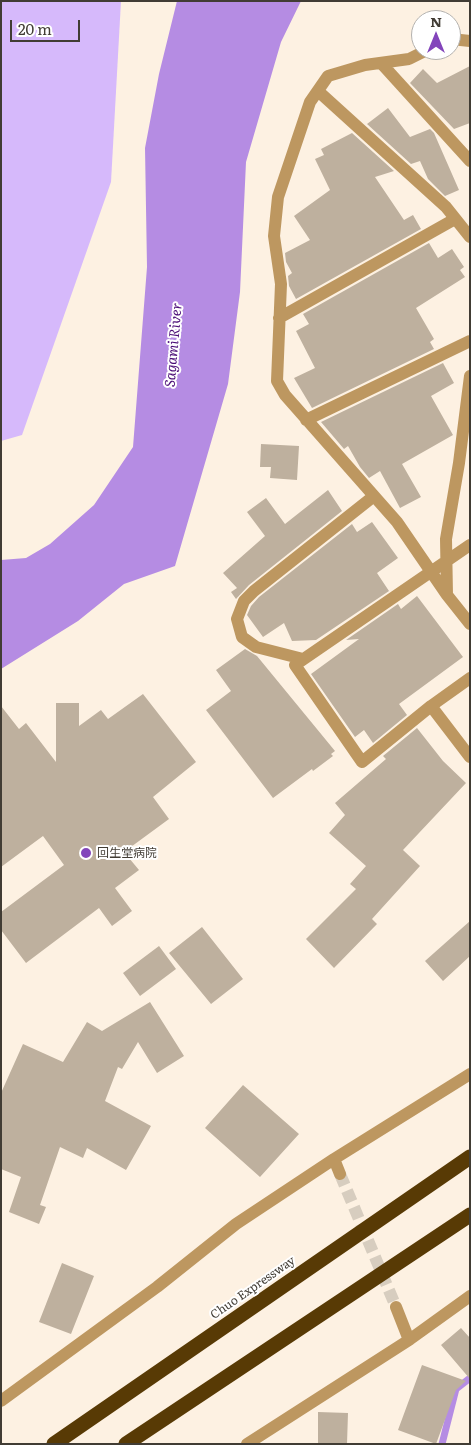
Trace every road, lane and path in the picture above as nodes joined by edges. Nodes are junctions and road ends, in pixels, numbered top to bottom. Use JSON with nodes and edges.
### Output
{"nodes":[{"id":1,"x":411,"y":58,"type":"edge"},
{"id":2,"x":381,"y":63,"type":"junction"},
{"id":3,"x":318,"y":91,"type":"junction"},
{"id":4,"x":470,"y":161,"type":"edge"},
{"id":5,"x":455,"y":219,"type":"junction"},
{"id":6,"x":470,"y":237,"type":"edge"},
{"id":7,"x":279,"y":318,"type":"junction"},
{"id":8,"x":470,"y":340,"type":"edge"},
{"id":9,"x":470,"y":376,"type":"edge"},
{"id":10,"x":306,"y":420,"type":"junction"},
{"id":11,"x":374,"y":496,"type":"junction"},
{"id":12,"x":470,"y":545,"type":"edge"},
{"id":13,"x":447,"y":561,"type":"junction"},
{"id":14,"x":430,"y":571,"type":"junction"},
{"id":15,"x":447,"y":595,"type":"junction"},
{"id":16,"x":470,"y":624,"type":"edge"},
{"id":17,"x":303,"y":659,"type":"junction"},
{"id":18,"x":470,"y":678,"type":"edge"},
{"id":19,"x":431,"y":706,"type":"junction"},
{"id":20,"x":470,"y":757,"type":"edge"},
{"id":21,"x":470,"y":1074,"type":"edge"},
{"id":22,"x":470,"y":1157,"type":"edge"},
{"id":23,"x":334,"y":1159,"type":"junction"},
{"id":24,"x":340,"y":1174,"type":"tunnel mouth"},
{"id":25,"x":470,"y":1215,"type":"edge"},
{"id":26,"x":470,"y":1296,"type":"edge"},
{"id":27,"x":396,"y":1307,"type":"tunnel mouth"},
{"id":28,"x":409,"y":1340,"type":"junction"},
{"id":29,"x":1,"y":1401,"type":"edge"},
{"id":30,"x":54,"y":1444,"type":"edge"},
{"id":31,"x":126,"y":1444,"type":"edge"},
{"id":32,"x":247,"y":1444,"type":"edge"}],
"edges":[{"from":1,"to":2,"type":"street"},
{"from":2,"to":3,"type":"street"},
{"from":2,"to":4,"type":"street"},
{"from":3,"to":5,"type":"street"},
{"from":3,"to":7,"type":"street"},
{"from":5,"to":6,"type":"street"},
{"from":5,"to":7,"type":"street"},
{"from":7,"to":10,"type":"street"},
{"from":8,"to":10,"type":"street"},
{"from":9,"to":13,"type":"street"},
{"from":10,"to":11,"type":"street"},
{"from":11,"to":14,"type":"street"},
{"from":11,"to":17,"type":"street"},
{"from":12,"to":13,"type":"street"},
{"from":13,"to":14,"type":"street"},
{"from":13,"to":15,"type":"street"},
{"from":14,"to":15,"type":"street"},
{"from":14,"to":17,"type":"street"},
{"from":15,"to":16,"type":"street"},
{"from":17,"to":19,"type":"street"},
{"from":18,"to":19,"type":"street"},
{"from":19,"to":20,"type":"street"},
{"from":21,"to":23,"type":"street"},
{"from":22,"to":30,"type":"highway","name":"Chuo Expressway"},
{"from":23,"to":24,"type":"street"},
{"from":23,"to":29,"type":"street"},
{"from":25,"to":31,"type":"highway"},
{"from":26,"to":28,"type":"street"},
{"from":27,"to":28,"type":"street"},
{"from":28,"to":32,"type":"street"}]}
